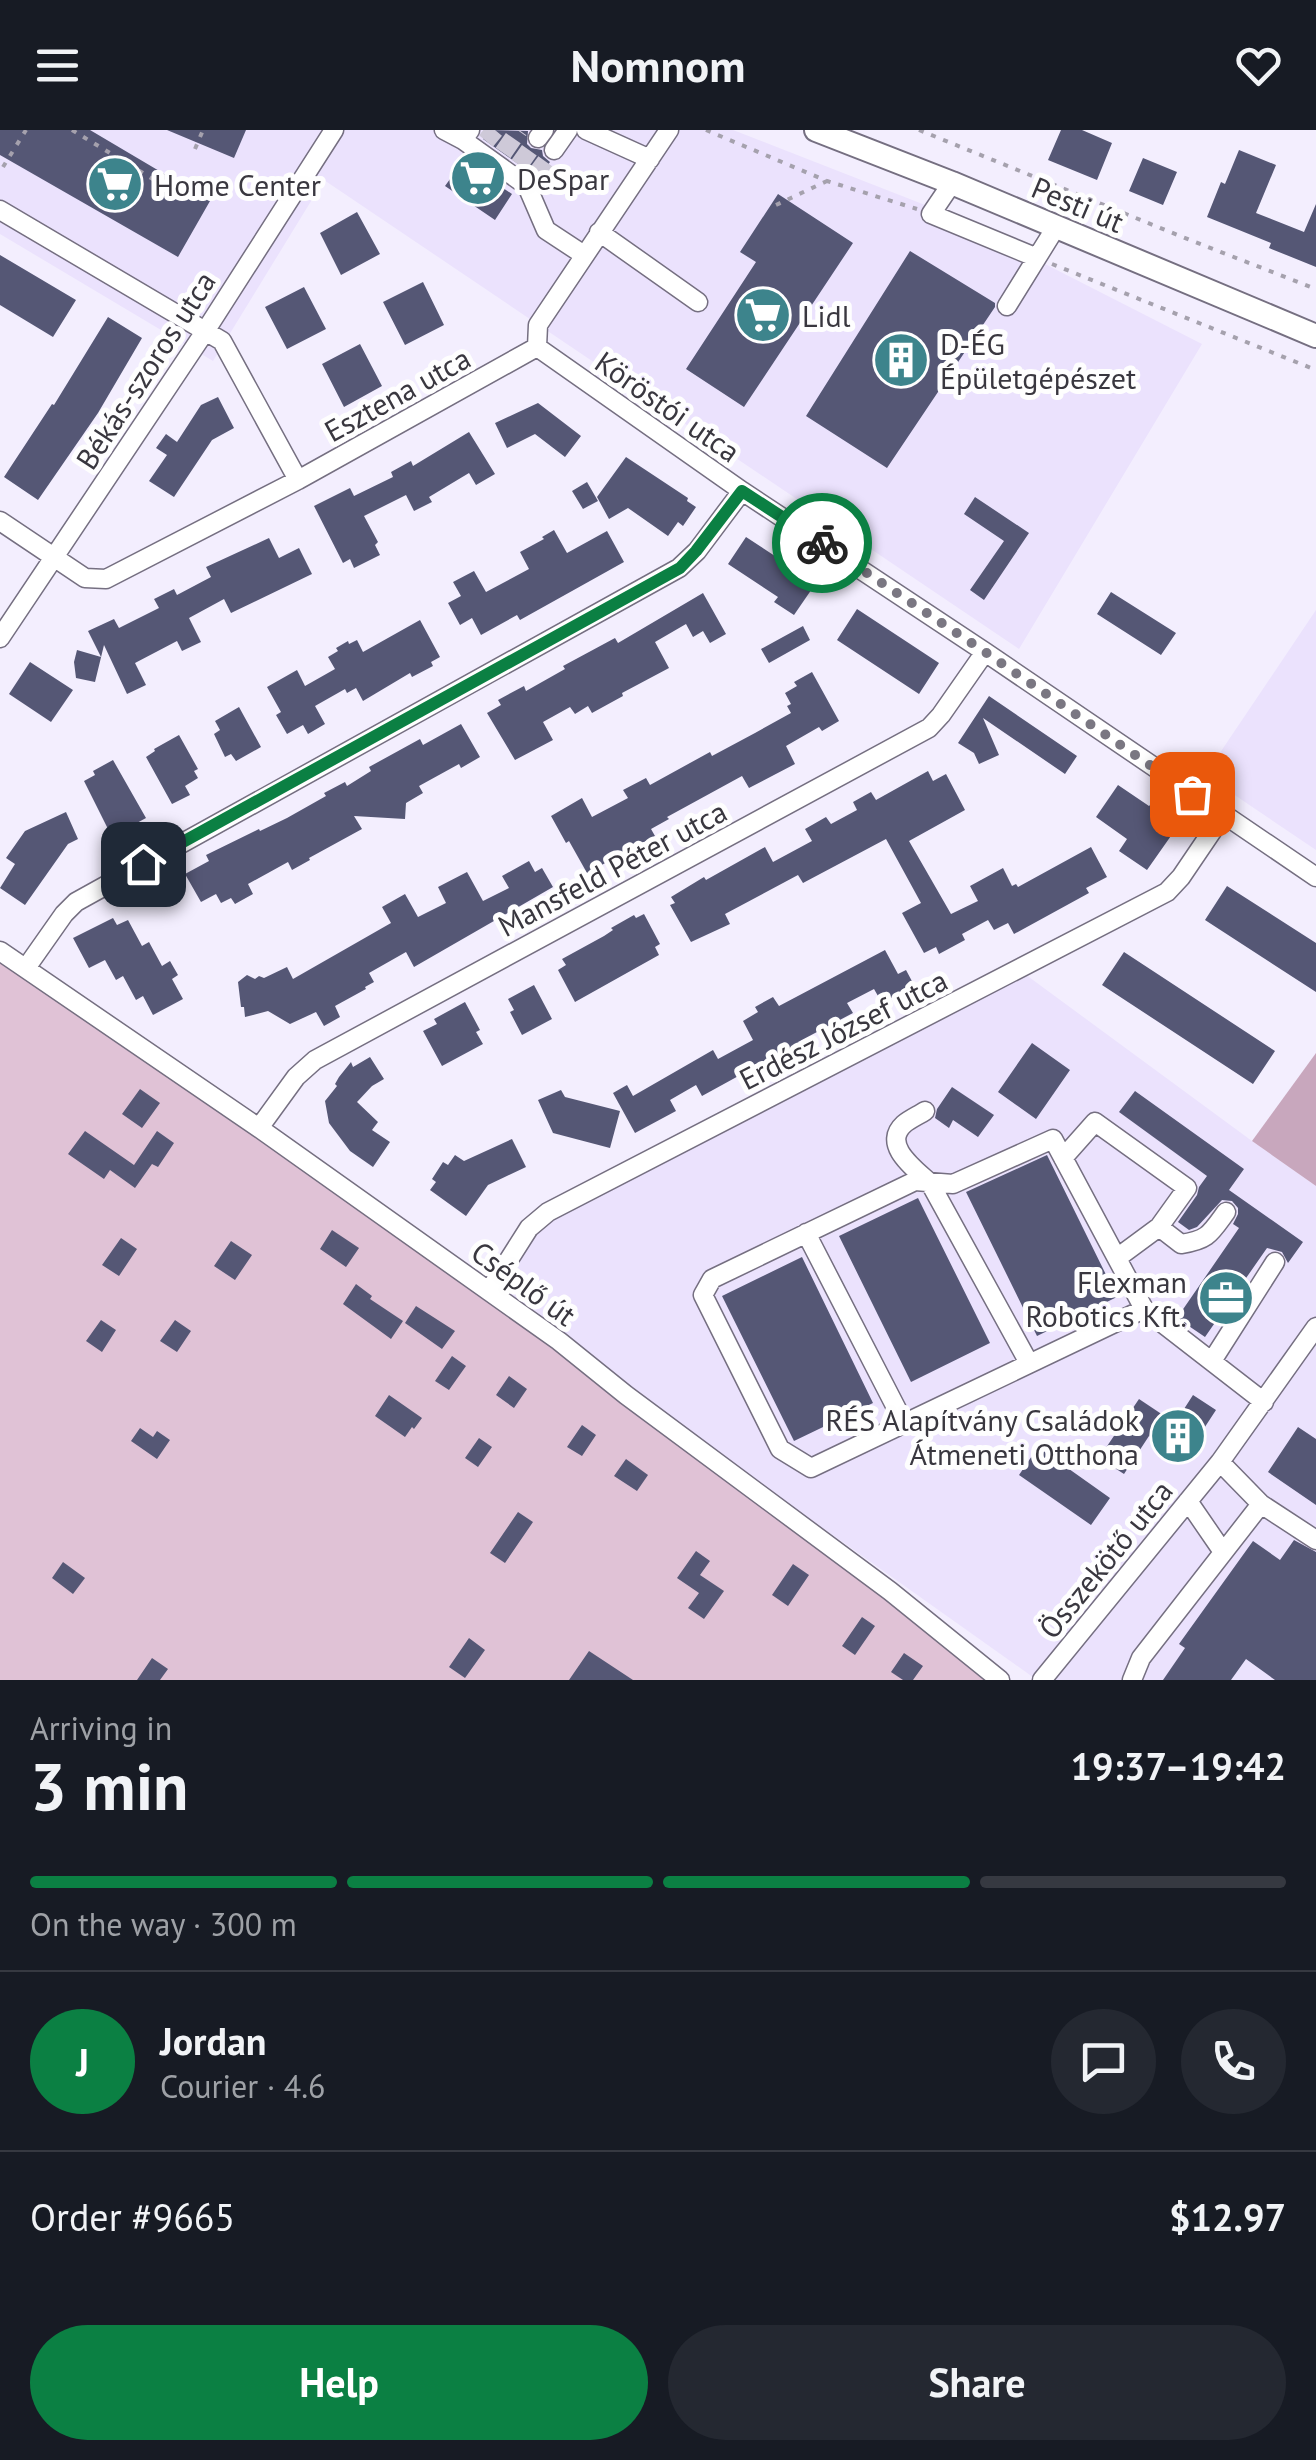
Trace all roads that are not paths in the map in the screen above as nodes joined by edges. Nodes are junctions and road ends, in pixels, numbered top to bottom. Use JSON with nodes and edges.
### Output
{"nodes":[{"id":1,"x":334,"y":130,"type":"edge"},
{"id":2,"x":444,"y":130,"type":"edge"},
{"id":3,"x":568,"y":130,"type":"edge"},
{"id":4,"x":586,"y":130,"type":"edge"},
{"id":5,"x":669,"y":130,"type":"edge"},
{"id":6,"x":816,"y":130,"type":"edge"},
{"id":7,"x":466,"y":135,"type":"edge"},
{"id":8,"x":554,"y":150,"type":"tunnel mouth"},
{"id":9,"x":650,"y":159,"type":"junction"},
{"id":10,"x":952,"y":183,"type":"junction"},
{"id":11,"x":0,"y":210,"type":"edge"},
{"id":12,"x":1056,"y":227,"type":"junction"},
{"id":13,"x":600,"y":232,"type":"junction"},
{"id":14,"x":584,"y":255,"type":"junction"},
{"id":15,"x":1035,"y":257,"type":"junction"},
{"id":16,"x":698,"y":302,"type":"dead end"},
{"id":17,"x":1007,"y":306,"type":"dead end"},
{"id":18,"x":206,"y":330,"type":"junction"},
{"id":19,"x":1316,"y":336,"type":"edge"},
{"id":20,"x":537,"y":347,"type":"junction"},
{"id":21,"x":298,"y":480,"type":"junction"},
{"id":22,"x":742,"y":491,"type":"junction"},
{"id":23,"x":0,"y":521,"type":"edge"},
{"id":24,"x":55,"y":557,"type":"junction"},
{"id":25,"x":0,"y":638,"type":"edge"},
{"id":26,"x":985,"y":652,"type":"junction"},
{"id":27,"x":1223,"y":815,"type":"junction"},
{"id":28,"x":1316,"y":877,"type":"edge"},
{"id":29,"x":0,"y":950,"type":"edge"},
{"id":30,"x":26,"y":968,"type":"junction"},
{"id":31,"x":925,"y":1111,"type":"dead end"},
{"id":32,"x":259,"y":1128,"type":"junction"},
{"id":33,"x":1063,"y":1158,"type":"junction"},
{"id":34,"x":930,"y":1182,"type":"junction"},
{"id":35,"x":1226,"y":1212,"type":"dead end"},
{"id":36,"x":1159,"y":1227,"type":"junction"},
{"id":37,"x":806,"y":1233,"type":"junction"},
{"id":38,"x":1116,"y":1258,"type":"junction"},
{"id":39,"x":1275,"y":1262,"type":"dead end"},
{"id":40,"x":489,"y":1291,"type":"junction"},
{"id":41,"x":1144,"y":1308,"type":"junction"},
{"id":42,"x":1316,"y":1326,"type":"edge"},
{"id":43,"x":1212,"y":1362,"type":"junction"},
{"id":44,"x":1029,"y":1363,"type":"junction"},
{"id":45,"x":1264,"y":1402,"type":"junction"},
{"id":46,"x":904,"y":1423,"type":"junction"},
{"id":47,"x":1220,"y":1462,"type":"junction"},
{"id":48,"x":1188,"y":1501,"type":"junction"},
{"id":49,"x":1261,"y":1504,"type":"junction"},
{"id":50,"x":1316,"y":1540,"type":"edge"},
{"id":51,"x":1224,"y":1552,"type":"junction"},
{"id":52,"x":1000,"y":1680,"type":"edge"},
{"id":53,"x":1042,"y":1680,"type":"edge"},
{"id":54,"x":1132,"y":1680,"type":"edge"}],
"edges":[{"from":1,"to":18,"type":"street","name":"Békás-szoros utca"},
{"from":2,"to":7,"type":"street"},
{"from":3,"to":8,"type":"street"},
{"from":4,"to":9,"type":"street"},
{"from":5,"to":9,"type":"street"},
{"from":6,"to":10,"type":"main road","name":"Pesti út"},
{"from":7,"to":14,"type":"street"},
{"from":9,"to":13,"type":"street"},
{"from":10,"to":12,"type":"main road","name":"Pesti út"},
{"from":10,"to":15,"type":"street"},
{"from":11,"to":18,"type":"street"},
{"from":12,"to":15,"type":"street"},
{"from":12,"to":19,"type":"main road","name":"Pesti út"},
{"from":13,"to":14,"type":"street"},
{"from":13,"to":16,"type":"street"},
{"from":14,"to":20,"type":"street"},
{"from":15,"to":17,"type":"street"},
{"from":18,"to":21,"type":"street"},
{"from":18,"to":24,"type":"street","name":"Békás-szoros utca"},
{"from":20,"to":21,"type":"street","name":"Esztena utca"},
{"from":20,"to":22,"type":"street","name":"Köröstói utca"},
{"from":21,"to":24,"type":"street","name":"Esztena utca"},
{"from":22,"to":26,"type":"street","name":"Köröstói utca"},
{"from":22,"to":30,"type":"street"},
{"from":23,"to":24,"type":"street"},
{"from":24,"to":25,"type":"street","name":"Békás-szoros utca"},
{"from":26,"to":27,"type":"street","name":"Köröstói utca"},
{"from":26,"to":32,"type":"street","name":"Mansfeld Péter utca"},
{"from":27,"to":28,"type":"street","name":"Köröstói utca"},
{"from":27,"to":40,"type":"street","name":"Erdész József utca"},
{"from":29,"to":30,"type":"street","name":"Cséplő út"},
{"from":30,"to":32,"type":"street","name":"Cséplő út"},
{"from":31,"to":34,"type":"street"},
{"from":32,"to":40,"type":"street","name":"Cséplő út"},
{"from":33,"to":34,"type":"street"},
{"from":33,"to":36,"type":"street"},
{"from":33,"to":38,"type":"street"},
{"from":34,"to":37,"type":"street"},
{"from":34,"to":44,"type":"street"},
{"from":35,"to":36,"type":"street"},
{"from":36,"to":38,"type":"street"},
{"from":37,"to":46,"type":"street"},
{"from":37,"to":46,"type":"street"},
{"from":38,"to":41,"type":"street"},
{"from":39,"to":43,"type":"street"},
{"from":40,"to":52,"type":"street","name":"Cséplő út"},
{"from":41,"to":43,"type":"street"},
{"from":41,"to":44,"type":"street"},
{"from":42,"to":45,"type":"street","name":"Összekötő utca"},
{"from":43,"to":45,"type":"street"},
{"from":44,"to":46,"type":"street"},
{"from":45,"to":47,"type":"street","name":"Összekötő utca"},
{"from":47,"to":48,"type":"street","name":"Összekötő utca"},
{"from":47,"to":49,"type":"street"},
{"from":48,"to":51,"type":"street"},
{"from":48,"to":53,"type":"street","name":"Összekötő utca"},
{"from":49,"to":50,"type":"street"},
{"from":49,"to":51,"type":"street"},
{"from":51,"to":54,"type":"street"}]}
